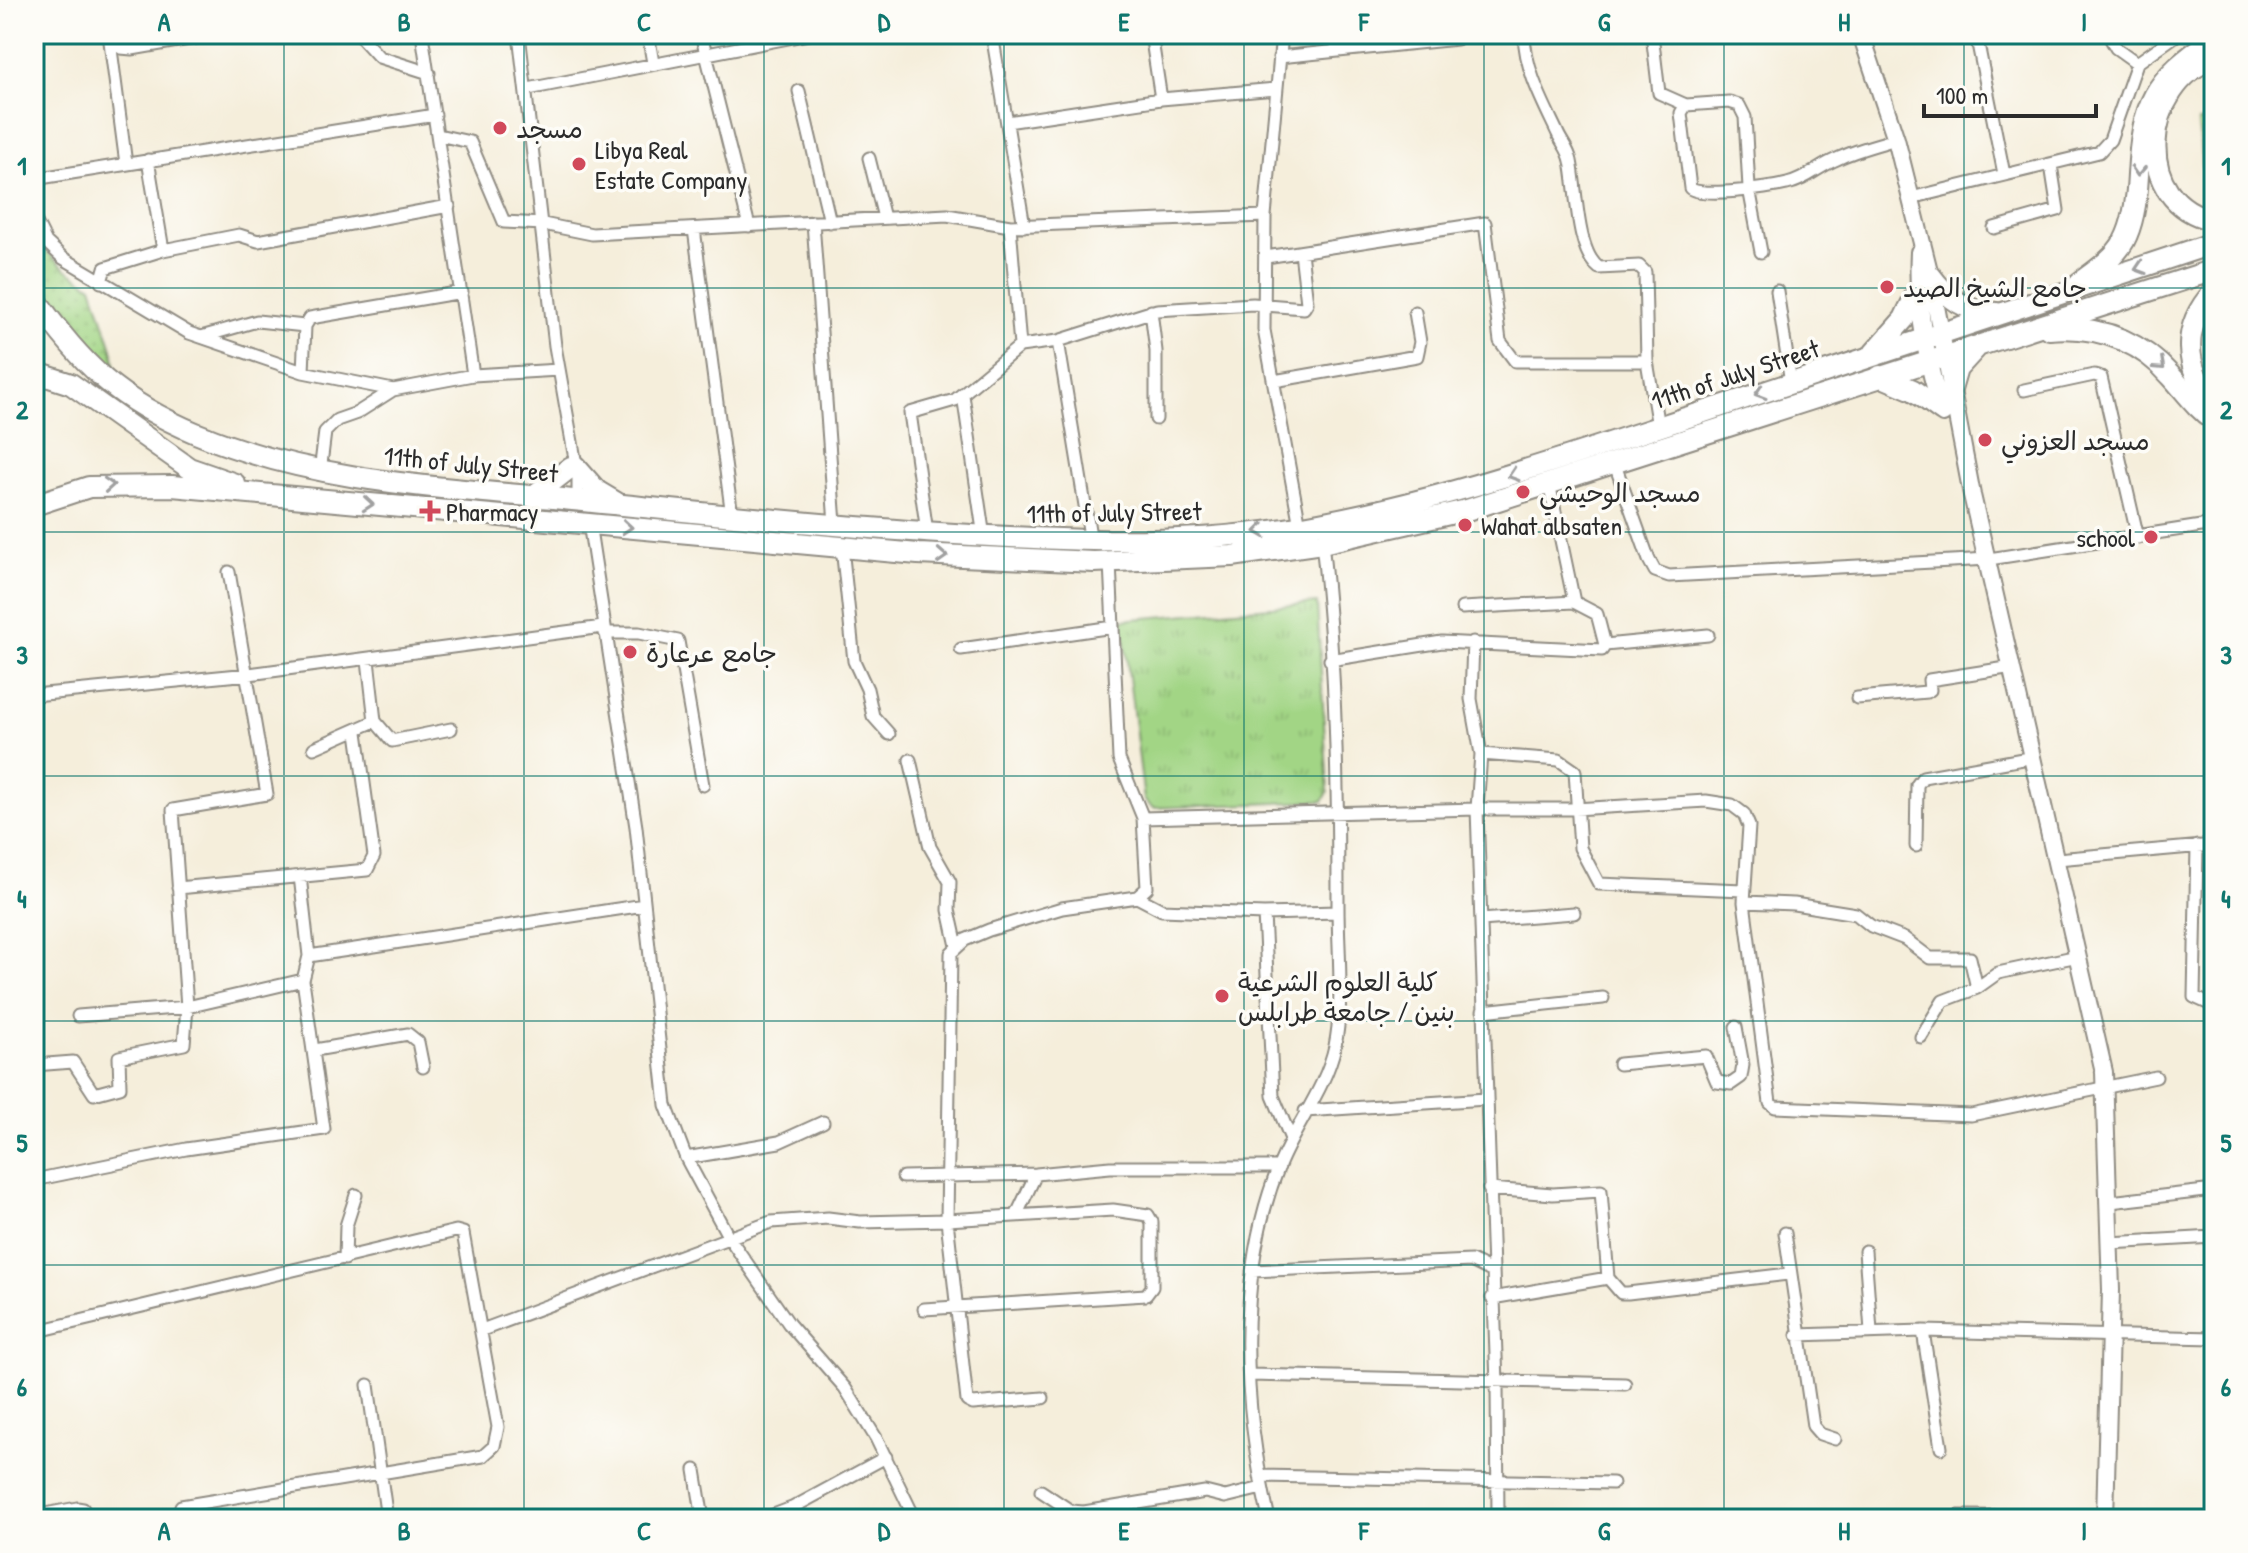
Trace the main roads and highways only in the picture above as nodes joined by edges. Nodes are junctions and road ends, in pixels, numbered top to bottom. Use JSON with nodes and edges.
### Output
{"nodes":[{"id":1,"x":2214,"y":39,"type":"edge"},
{"id":2,"x":2214,"y":58,"type":"edge"},
{"id":3,"x":2214,"y":220,"type":"edge"},
{"id":4,"x":2214,"y":243,"type":"edge"},
{"id":5,"x":2214,"y":270,"type":"edge"},
{"id":6,"x":2071,"y":291,"type":"junction"},
{"id":7,"x":2214,"y":291,"type":"edge"},
{"id":8,"x":34,"y":297,"type":"edge"},
{"id":9,"x":2005,"y":313,"type":"junction"},
{"id":10,"x":2009,"y":334,"type":"junction"},
{"id":11,"x":1983,"y":343,"type":"junction"},
{"id":12,"x":1867,"y":358,"type":"junction"},
{"id":13,"x":34,"y":362,"type":"edge"},
{"id":14,"x":34,"y":372,"type":"edge"},
{"id":15,"x":1880,"y":376,"type":"junction"},
{"id":16,"x":117,"y":392,"type":"junction"},
{"id":17,"x":2214,"y":405,"type":"edge"},
{"id":18,"x":2214,"y":420,"type":"edge"},
{"id":19,"x":261,"y":493,"type":"junction"},
{"id":20,"x":532,"y":497,"type":"junction"},
{"id":21,"x":34,"y":505,"type":"edge"},
{"id":22,"x":624,"y":506,"type":"junction"},
{"id":23,"x":1433,"y":508,"type":"junction"},
{"id":24,"x":891,"y":530,"type":"junction"},
{"id":25,"x":891,"y":552,"type":"junction"}],
"edges":[{"from":1,"to":6,"type":"highway","one_way":true},
{"from":2,"to":3,"type":"highway"},
{"from":4,"to":6,"type":"highway","name":"11th of July Street","one_way":true},
{"from":5,"to":10,"type":"highway","name":"11th of July Street"},
{"from":6,"to":9,"type":"highway","name":"11th of July Street"},
{"from":7,"to":17,"type":"highway"},
{"from":8,"to":16,"type":"highway","name":"11th of July Street"},
{"from":9,"to":12,"type":"highway","name":"11th of July Street"},
{"from":9,"to":12,"type":"highway"},
{"from":10,"to":11,"type":"highway","name":"11th of July Street"},
{"from":10,"to":18,"type":"highway","one_way":true},
{"from":11,"to":15,"type":"highway","name":"11th of July Street"},
{"from":11,"to":15,"type":"highway"},
{"from":12,"to":23,"type":"highway","name":"11th of July Street","one_way":true},
{"from":13,"to":16,"type":"highway"},
{"from":14,"to":19,"type":"highway"},
{"from":15,"to":23,"type":"highway","name":"11th of July Street"},
{"from":16,"to":20,"type":"highway","name":"11th of July Street"},
{"from":21,"to":19,"type":"highway","name":"11th of July Street","one_way":true},
{"from":19,"to":25,"type":"highway","name":"11th of July Street","one_way":true},
{"from":20,"to":22,"type":"highway","name":"11th of July Street"},
{"from":20,"to":22,"type":"highway"},
{"from":22,"to":24,"type":"highway","name":"11th of July Street"},
{"from":23,"to":24,"type":"highway","name":"11th of July Street","one_way":true},
{"from":25,"to":23,"type":"highway","name":"11th of July Street","one_way":true},
{"from":24,"to":25,"type":"highway"}]}
